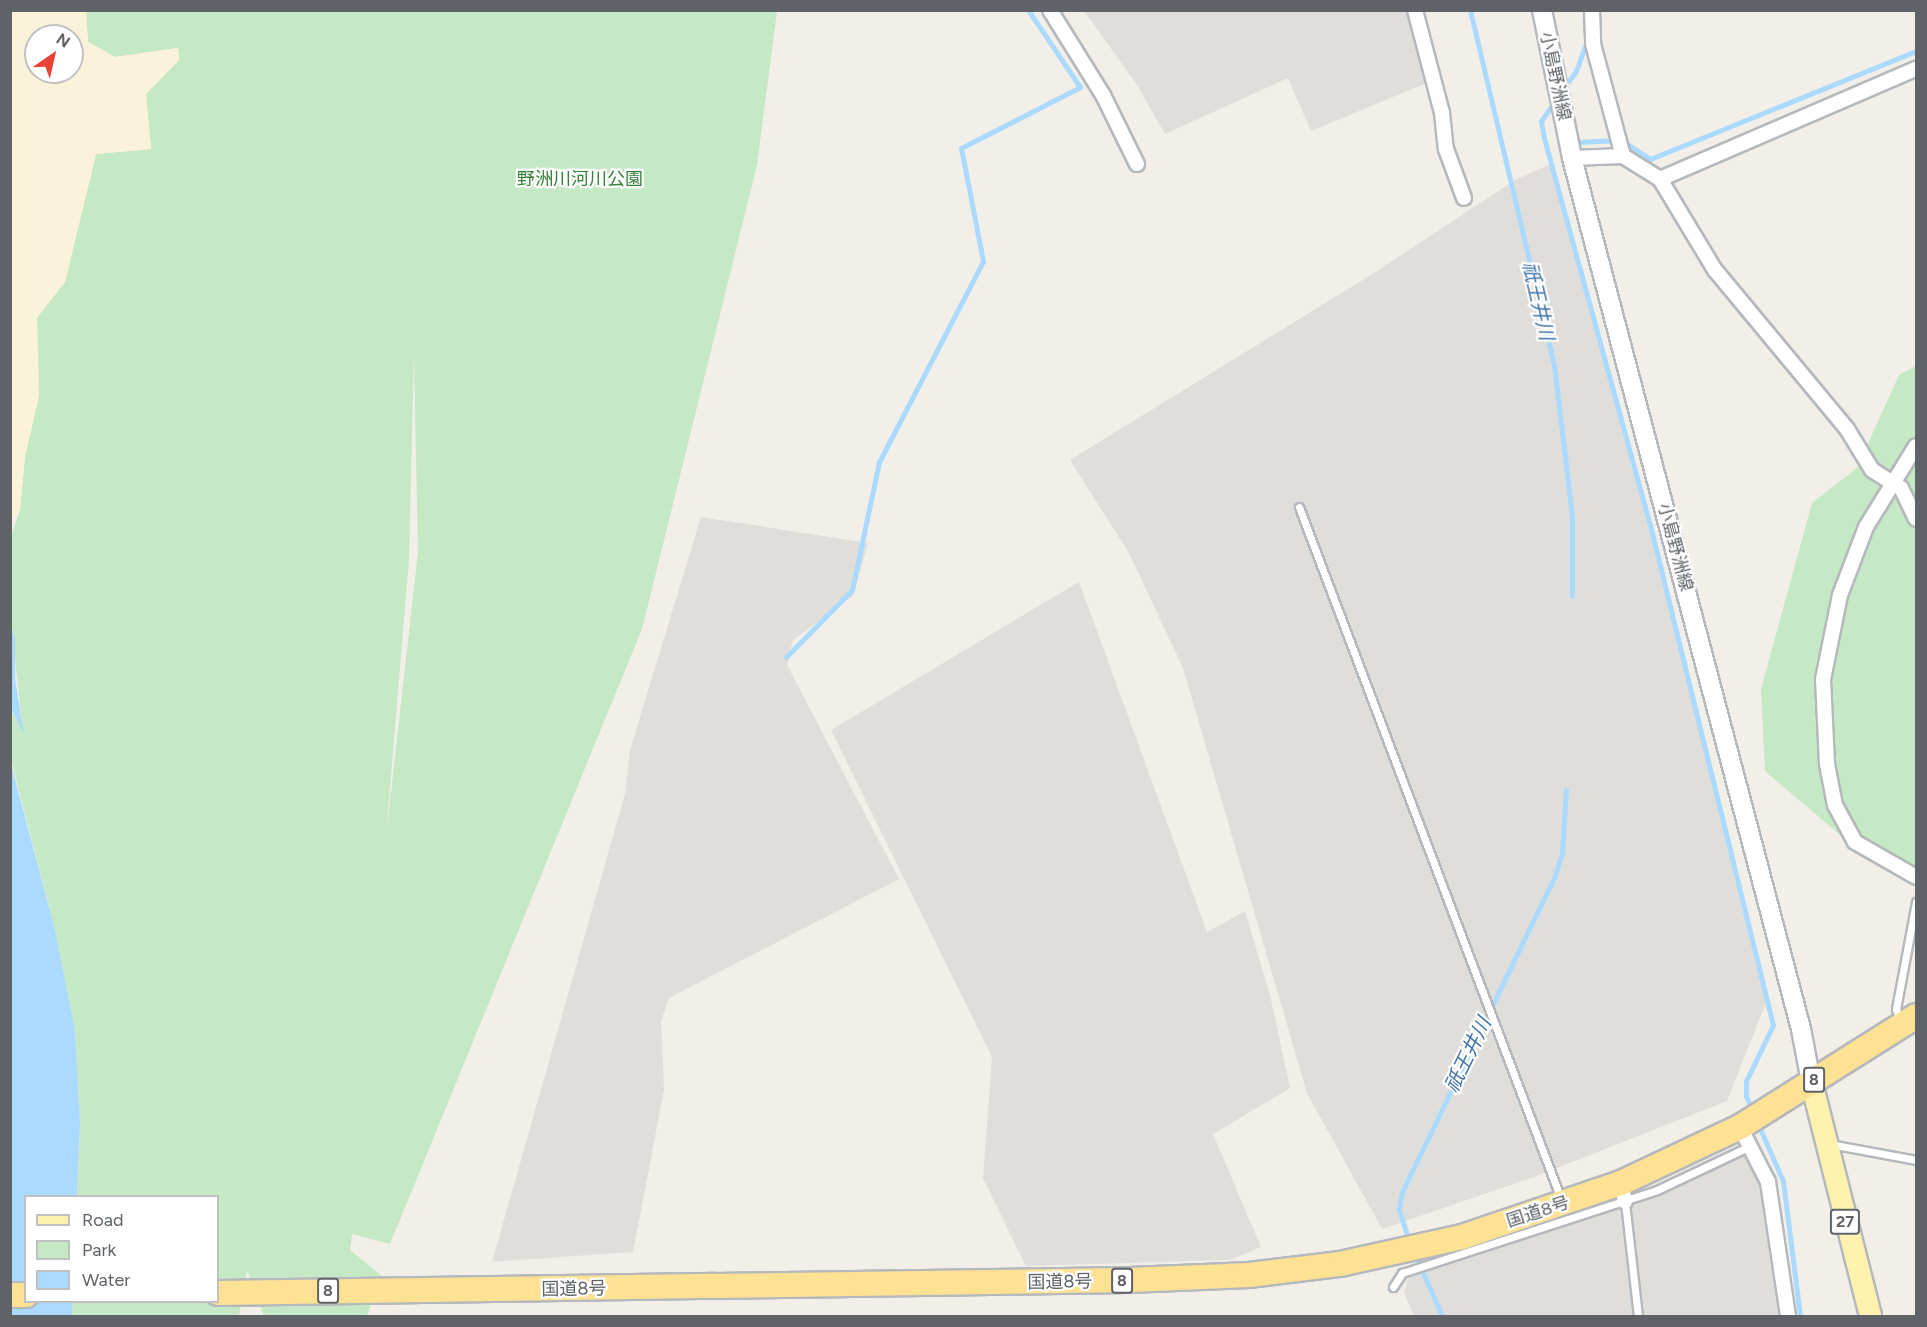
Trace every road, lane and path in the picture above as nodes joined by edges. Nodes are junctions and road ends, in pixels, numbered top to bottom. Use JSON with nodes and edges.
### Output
{"nodes":[{"id":1,"x":1050,"y":10,"type":"edge"},
{"id":2,"x":1415,"y":10,"type":"edge"},
{"id":3,"x":1542,"y":10,"type":"edge"},
{"id":4,"x":1592,"y":10,"type":"edge"},
{"id":5,"x":1917,"y":69,"type":"edge"},
{"id":6,"x":1623,"y":156,"type":"junction"},
{"id":7,"x":1572,"y":158,"type":"junction"},
{"id":8,"x":1137,"y":164,"type":"dead end"},
{"id":9,"x":1660,"y":179,"type":"junction"},
{"id":10,"x":1464,"y":198,"type":"dead end"},
{"id":11,"x":1917,"y":446,"type":"edge"},
{"id":12,"x":1892,"y":482,"type":"junction"},
{"id":13,"x":1299,"y":507,"type":"dead end"},
{"id":14,"x":1917,"y":519,"type":"edge"},
{"id":15,"x":1917,"y":877,"type":"edge"},
{"id":16,"x":1917,"y":903,"type":"edge"},
{"id":17,"x":1909,"y":1020,"type":"edge"},
{"id":18,"x":1811,"y":1082,"type":"junction"},
{"id":19,"x":1745,"y":1136,"type":"junction"},
{"id":20,"x":1824,"y":1143,"type":"junction"},
{"id":21,"x":1917,"y":1160,"type":"edge"},
{"id":22,"x":1623,"y":1193,"type":"junction"},
{"id":23,"x":1563,"y":1204,"type":"junction"},
{"id":24,"x":1393,"y":1287,"type":"dead end"},
{"id":25,"x":219,"y":1293,"type":"edge"},
{"id":26,"x":1638,"y":1317,"type":"edge"},
{"id":27,"x":1788,"y":1317,"type":"edge"},
{"id":28,"x":1870,"y":1317,"type":"edge"}],
"edges":[{"from":1,"to":8,"type":"street"},
{"from":2,"to":10,"type":"street"},
{"from":3,"to":7,"type":"main road","name":"小島野洲線"},
{"from":4,"to":6,"type":"street"},
{"from":5,"to":9,"type":"street"},
{"from":6,"to":7,"type":"street"},
{"from":6,"to":9,"type":"street"},
{"from":7,"to":18,"type":"main road","name":"小島野洲線"},
{"from":9,"to":12,"type":"street"},
{"from":11,"to":12,"type":"street"},
{"from":12,"to":14,"type":"street"},
{"from":12,"to":15,"type":"street"},
{"from":13,"to":23,"type":"lane"},
{"from":16,"to":17,"type":"lane"},
{"from":17,"to":18,"type":"highway","name":"国道8号","number":"8"},
{"from":18,"to":19,"type":"highway","name":"国道8号","number":"8"},
{"from":18,"to":20,"type":"main road","number":"27"},
{"from":19,"to":22,"type":"highway","name":"国道8号","number":"8"},
{"from":19,"to":27,"type":"street"},
{"from":20,"to":21,"type":"lane"},
{"from":20,"to":28,"type":"main road","number":"27"},
{"from":22,"to":23,"type":"highway","name":"国道8号","number":"8"},
{"from":22,"to":24,"type":"lane"},
{"from":22,"to":26,"type":"lane"},
{"from":23,"to":25,"type":"highway","name":"国道8号","number":"8"}]}
